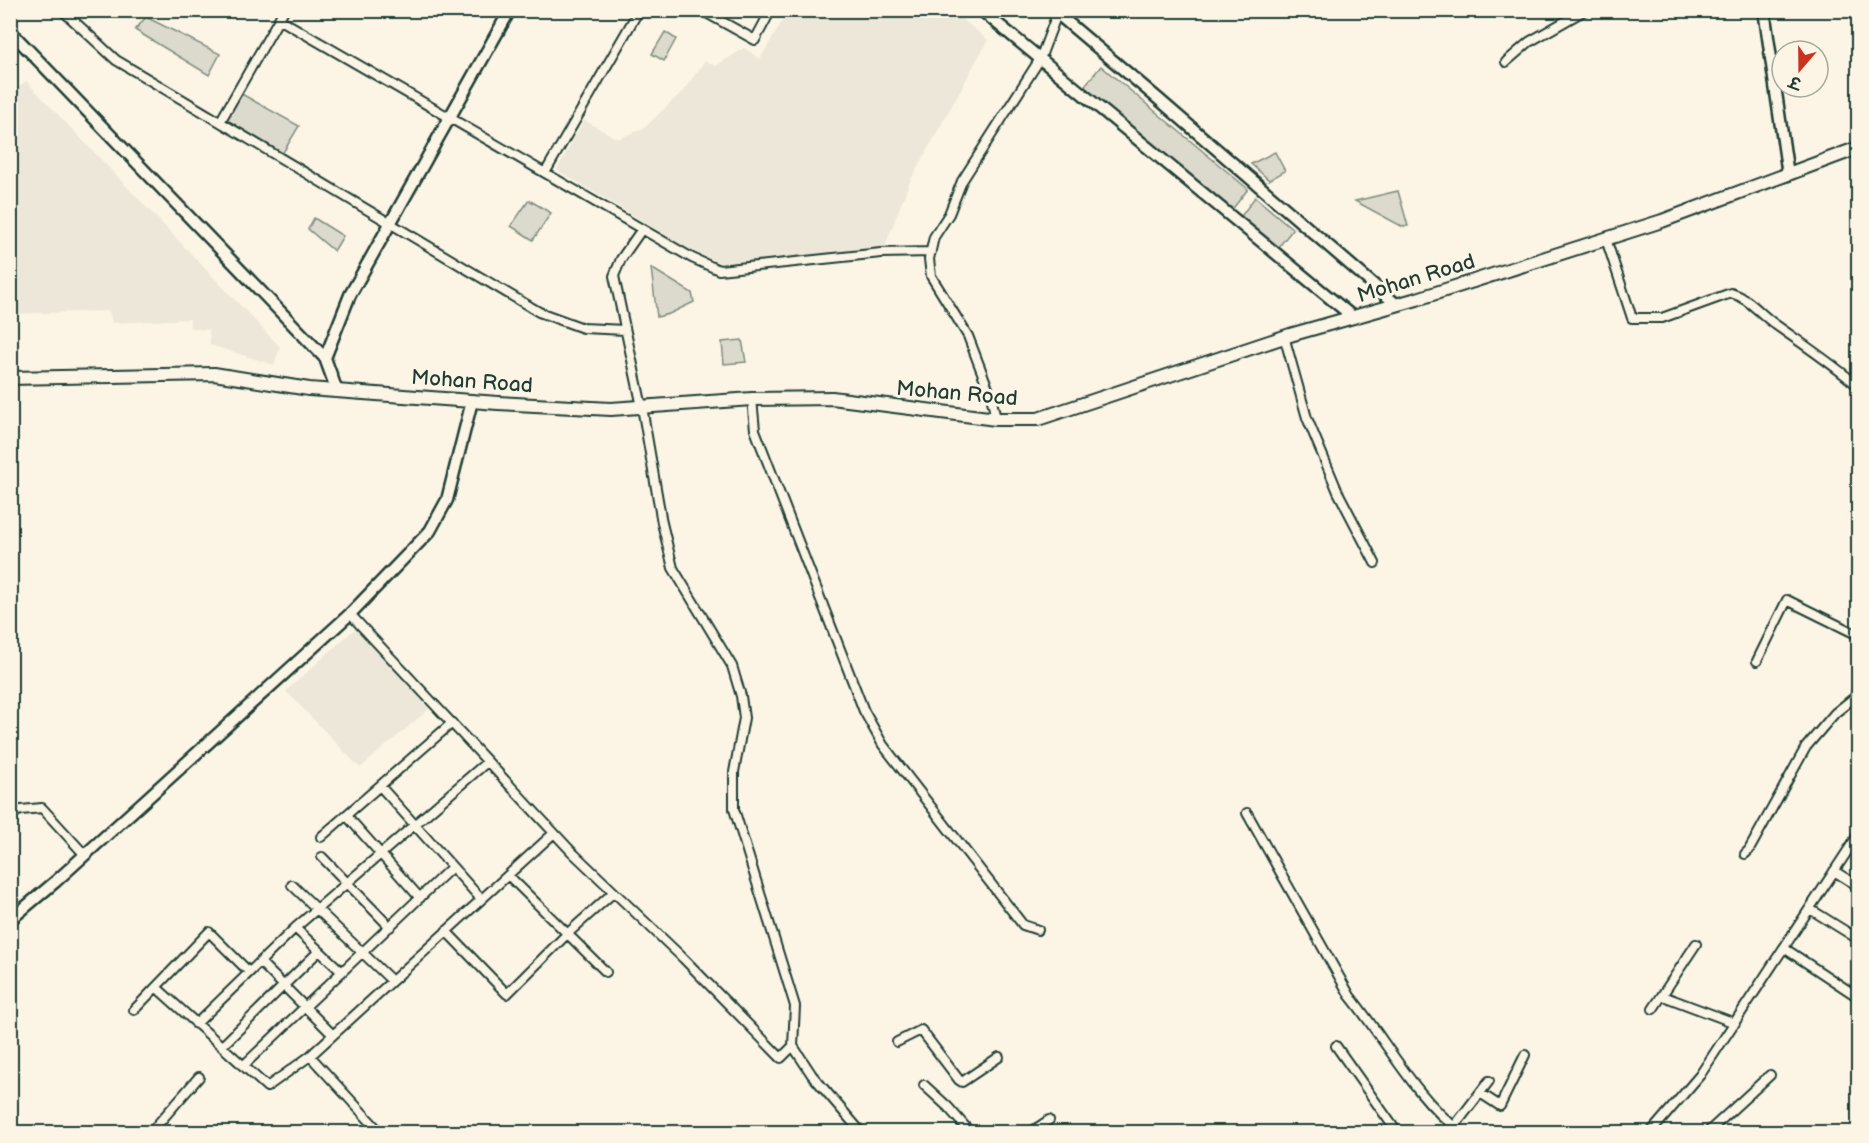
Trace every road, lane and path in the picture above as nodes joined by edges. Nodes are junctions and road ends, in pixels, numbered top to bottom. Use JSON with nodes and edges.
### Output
{"nodes":[{"id":1,"x":62,"y":10,"type":"edge"},
{"id":2,"x":284,"y":10,"type":"edge"},
{"id":3,"x":510,"y":10,"type":"edge"},
{"id":4,"x":639,"y":10,"type":"edge"},
{"id":5,"x":701,"y":10,"type":"edge"},
{"id":6,"x":771,"y":10,"type":"edge"},
{"id":7,"x":981,"y":10,"type":"edge"},
{"id":8,"x":1585,"y":10,"type":"edge"},
{"id":9,"x":1764,"y":10,"type":"edge"},
{"id":10,"x":1055,"y":12,"type":"edge"},
{"id":11,"x":279,"y":19,"type":"junction"},
{"id":12,"x":10,"y":31,"type":"edge"},
{"id":13,"x":1040,"y":59,"type":"junction"},
{"id":14,"x":1506,"y":62,"type":"dead end"},
{"id":15,"x":450,"y":118,"type":"junction"},
{"id":16,"x":220,"y":122,"type":"junction"},
{"id":17,"x":1858,"y":148,"type":"edge"},
{"id":18,"x":545,"y":173,"type":"junction"},
{"id":19,"x":1788,"y":175,"type":"junction"},
{"id":20,"x":390,"y":223,"type":"junction"},
{"id":21,"x":642,"y":229,"type":"junction"},
{"id":22,"x":1606,"y":239,"type":"junction"},
{"id":23,"x":931,"y":252,"type":"junction"},
{"id":24,"x":1397,"y":304,"type":"junction"},
{"id":25,"x":1353,"y":317,"type":"junction"},
{"id":26,"x":625,"y":330,"type":"junction"},
{"id":27,"x":1284,"y":336,"type":"junction"},
{"id":28,"x":325,"y":358,"type":"junction"},
{"id":29,"x":10,"y":378,"type":"edge"},
{"id":30,"x":1858,"y":386,"type":"edge"},
{"id":31,"x":337,"y":391,"type":"junction"},
{"id":32,"x":752,"y":399,"type":"junction"},
{"id":33,"x":472,"y":401,"type":"junction"},
{"id":34,"x":642,"y":406,"type":"junction"},
{"id":35,"x":996,"y":419,"type":"junction"},
{"id":36,"x":1375,"y":563,"type":"dead end"},
{"id":37,"x":350,"y":614,"type":"junction"},
{"id":38,"x":1858,"y":634,"type":"edge"},
{"id":39,"x":1757,"y":661,"type":"dead end"},
{"id":40,"x":1858,"y":684,"type":"edge"},
{"id":41,"x":1855,"y":697,"type":"junction"},
{"id":42,"x":1858,"y":706,"type":"edge"},
{"id":43,"x":452,"y":723,"type":"junction"},
{"id":44,"x":487,"y":762,"type":"junction"},
{"id":45,"x":380,"y":786,"type":"junction"},
{"id":46,"x":1247,"y":813,"type":"dead end"},
{"id":47,"x":10,"y":814,"type":"edge"},
{"id":48,"x":346,"y":815,"type":"junction"},
{"id":49,"x":414,"y":825,"type":"junction"},
{"id":50,"x":554,"y":833,"type":"junction"},
{"id":51,"x":321,"y":837,"type":"dead end"},
{"id":52,"x":1858,"y":838,"type":"edge"},
{"id":53,"x":381,"y":854,"type":"junction"},
{"id":54,"x":85,"y":855,"type":"junction"},
{"id":55,"x":1745,"y":855,"type":"dead end"},
{"id":56,"x":322,"y":857,"type":"dead end"},
{"id":57,"x":452,"y":867,"type":"junction"},
{"id":58,"x":1834,"y":871,"type":"junction"},
{"id":59,"x":508,"y":875,"type":"junction"},
{"id":60,"x":347,"y":883,"type":"junction"},
{"id":61,"x":292,"y":885,"type":"dead end"},
{"id":62,"x":1858,"y":886,"type":"edge"},
{"id":63,"x":614,"y":892,"type":"junction"},
{"id":64,"x":420,"y":898,"type":"junction"},
{"id":65,"x":481,"y":899,"type":"junction"},
{"id":66,"x":317,"y":909,"type":"junction"},
{"id":67,"x":1810,"y":909,"type":"junction"},
{"id":68,"x":10,"y":920,"type":"edge"},
{"id":69,"x":390,"y":927,"type":"junction"},
{"id":70,"x":296,"y":928,"type":"junction"},
{"id":71,"x":1038,"y":930,"type":"dead end"},
{"id":72,"x":446,"y":931,"type":"junction"},
{"id":73,"x":567,"y":934,"type":"junction"},
{"id":74,"x":1858,"y":939,"type":"edge"},
{"id":75,"x":1696,"y":944,"type":"dead end"},
{"id":76,"x":1784,"y":948,"type":"junction"},
{"id":77,"x":319,"y":951,"type":"junction"},
{"id":78,"x":362,"y":953,"type":"junction"},
{"id":79,"x":260,"y":962,"type":"junction"},
{"id":80,"x":249,"y":972,"type":"junction"},
{"id":81,"x":342,"y":972,"type":"junction"},
{"id":82,"x":606,"y":972,"type":"dead end"},
{"id":83,"x":392,"y":981,"type":"junction"},
{"id":84,"x":284,"y":986,"type":"junction"},
{"id":85,"x":156,"y":987,"type":"junction"},
{"id":86,"x":1663,"y":996,"type":"junction"},
{"id":87,"x":1858,"y":997,"type":"edge"},
{"id":88,"x":305,"y":1007,"type":"junction"},
{"id":89,"x":1653,"y":1009,"type":"dead end"},
{"id":90,"x":134,"y":1010,"type":"dead end"},
{"id":91,"x":1735,"y":1023,"type":"junction"},
{"id":92,"x":196,"y":1024,"type":"junction"},
{"id":93,"x":333,"y":1035,"type":"junction"},
{"id":94,"x":897,"y":1042,"type":"dead end"},
{"id":95,"x":222,"y":1046,"type":"junction"},
{"id":96,"x":793,"y":1046,"type":"junction"},
{"id":97,"x":1336,"y":1046,"type":"dead end"},
{"id":98,"x":1525,"y":1055,"type":"dead end"},
{"id":99,"x":310,"y":1056,"type":"junction"},
{"id":100,"x":999,"y":1057,"type":"dead end"},
{"id":101,"x":243,"y":1066,"type":"junction"},
{"id":102,"x":1770,"y":1075,"type":"dead end"},
{"id":103,"x":199,"y":1077,"type":"dead end"},
{"id":104,"x":1489,"y":1081,"type":"dead end"},
{"id":105,"x":924,"y":1085,"type":"dead end"},
{"id":106,"x":1480,"y":1093,"type":"junction"},
{"id":107,"x":1049,"y":1120,"type":"dead end"},
{"id":108,"x":969,"y":1131,"type":"dead end"},
{"id":109,"x":1455,"y":1131,"type":"edge"},
{"id":110,"x":151,"y":1132,"type":"edge"},
{"id":111,"x":380,"y":1132,"type":"edge"},
{"id":112,"x":861,"y":1132,"type":"edge"},
{"id":113,"x":1031,"y":1132,"type":"edge"},
{"id":114,"x":1397,"y":1132,"type":"edge"},
{"id":115,"x":1651,"y":1132,"type":"edge"},
{"id":116,"x":1708,"y":1132,"type":"edge"}],
"edges":[{"from":1,"to":16,"type":"street"},
{"from":2,"to":11,"type":"street"},
{"from":3,"to":15,"type":"street"},
{"from":4,"to":18,"type":"street"},
{"from":5,"to":6,"type":"street"},
{"from":7,"to":13,"type":"street"},
{"from":8,"to":14,"type":"street"},
{"from":9,"to":19,"type":"street"},
{"from":10,"to":13,"type":"street"},
{"from":10,"to":24,"type":"street"},
{"from":11,"to":15,"type":"street"},
{"from":11,"to":16,"type":"street"},
{"from":12,"to":28,"type":"street"},
{"from":13,"to":23,"type":"street"},
{"from":13,"to":25,"type":"street"},
{"from":15,"to":18,"type":"street"},
{"from":15,"to":20,"type":"street"},
{"from":16,"to":20,"type":"street"},
{"from":17,"to":19,"type":"main road","name":"Mohan Road"},
{"from":18,"to":21,"type":"street"},
{"from":19,"to":22,"type":"main road","name":"Mohan Road"},
{"from":20,"to":26,"type":"street"},
{"from":20,"to":28,"type":"street"},
{"from":21,"to":23,"type":"street"},
{"from":21,"to":26,"type":"street"},
{"from":22,"to":24,"type":"main road","name":"Mohan Road"},
{"from":22,"to":30,"type":"street"},
{"from":23,"to":35,"type":"street"},
{"from":24,"to":25,"type":"main road","name":"Mohan Road"},
{"from":25,"to":27,"type":"main road","name":"Mohan Road"},
{"from":26,"to":34,"type":"street"},
{"from":27,"to":35,"type":"main road","name":"Mohan Road"},
{"from":27,"to":36,"type":"street"},
{"from":28,"to":31,"type":"street"},
{"from":29,"to":31,"type":"main road","name":"Mohan Road"},
{"from":31,"to":33,"type":"main road","name":"Mohan Road"},
{"from":32,"to":34,"type":"main road","name":"Mohan Road"},
{"from":32,"to":35,"type":"main road","name":"Mohan Road"},
{"from":32,"to":71,"type":"street"},
{"from":33,"to":34,"type":"main road","name":"Mohan Road"},
{"from":33,"to":37,"type":"street"},
{"from":34,"to":96,"type":"street"},
{"from":37,"to":43,"type":"street"},
{"from":37,"to":54,"type":"street"},
{"from":38,"to":39,"type":"street"},
{"from":40,"to":41,"type":"street"},
{"from":41,"to":42,"type":"street"},
{"from":41,"to":55,"type":"street"},
{"from":43,"to":44,"type":"street"},
{"from":43,"to":45,"type":"street"},
{"from":44,"to":49,"type":"street"},
{"from":44,"to":50,"type":"street"},
{"from":45,"to":48,"type":"street"},
{"from":45,"to":49,"type":"street"},
{"from":46,"to":109,"type":"street"},
{"from":47,"to":54,"type":"street"},
{"from":48,"to":51,"type":"street"},
{"from":48,"to":53,"type":"street"},
{"from":49,"to":53,"type":"street"},
{"from":49,"to":57,"type":"street"},
{"from":50,"to":59,"type":"street"},
{"from":50,"to":63,"type":"street"},
{"from":52,"to":58,"type":"street"},
{"from":53,"to":60,"type":"street"},
{"from":53,"to":64,"type":"street"},
{"from":54,"to":68,"type":"street"},
{"from":56,"to":60,"type":"street"},
{"from":57,"to":64,"type":"street"},
{"from":57,"to":65,"type":"street"},
{"from":58,"to":62,"type":"street"},
{"from":58,"to":67,"type":"street"},
{"from":59,"to":65,"type":"street"},
{"from":59,"to":73,"type":"street"},
{"from":60,"to":66,"type":"street"},
{"from":60,"to":69,"type":"street"},
{"from":61,"to":66,"type":"street"},
{"from":63,"to":73,"type":"street"},
{"from":63,"to":96,"type":"street"},
{"from":64,"to":69,"type":"street"},
{"from":65,"to":72,"type":"street"},
{"from":66,"to":70,"type":"street"},
{"from":66,"to":78,"type":"street"},
{"from":67,"to":74,"type":"street"},
{"from":67,"to":76,"type":"street"},
{"from":69,"to":78,"type":"street"},
{"from":70,"to":77,"type":"street"},
{"from":70,"to":79,"type":"street"},
{"from":72,"to":73,"type":"street"},
{"from":72,"to":83,"type":"street"},
{"from":73,"to":82,"type":"street"},
{"from":75,"to":86,"type":"street"},
{"from":76,"to":87,"type":"street"},
{"from":76,"to":91,"type":"street"},
{"from":77,"to":81,"type":"street"},
{"from":77,"to":84,"type":"street"},
{"from":78,"to":81,"type":"street"},
{"from":78,"to":83,"type":"street"},
{"from":79,"to":80,"type":"street"},
{"from":79,"to":84,"type":"street"},
{"from":80,"to":85,"type":"street"},
{"from":80,"to":92,"type":"street"},
{"from":81,"to":88,"type":"street"},
{"from":83,"to":93,"type":"street"},
{"from":84,"to":88,"type":"street"},
{"from":84,"to":95,"type":"street"},
{"from":85,"to":90,"type":"street"},
{"from":85,"to":92,"type":"street"},
{"from":86,"to":89,"type":"street"},
{"from":86,"to":91,"type":"street"},
{"from":88,"to":93,"type":"street"},
{"from":88,"to":101,"type":"street"},
{"from":91,"to":115,"type":"street"},
{"from":92,"to":95,"type":"street"},
{"from":93,"to":99,"type":"street"},
{"from":94,"to":100,"type":"street"},
{"from":95,"to":101,"type":"street"},
{"from":96,"to":112,"type":"street"},
{"from":97,"to":114,"type":"street"},
{"from":98,"to":106,"type":"street"},
{"from":99,"to":101,"type":"street"},
{"from":99,"to":111,"type":"street"},
{"from":102,"to":116,"type":"street"},
{"from":103,"to":110,"type":"street"},
{"from":104,"to":106,"type":"street"},
{"from":105,"to":108,"type":"street"},
{"from":106,"to":109,"type":"street"},
{"from":107,"to":113,"type":"street"}]}
